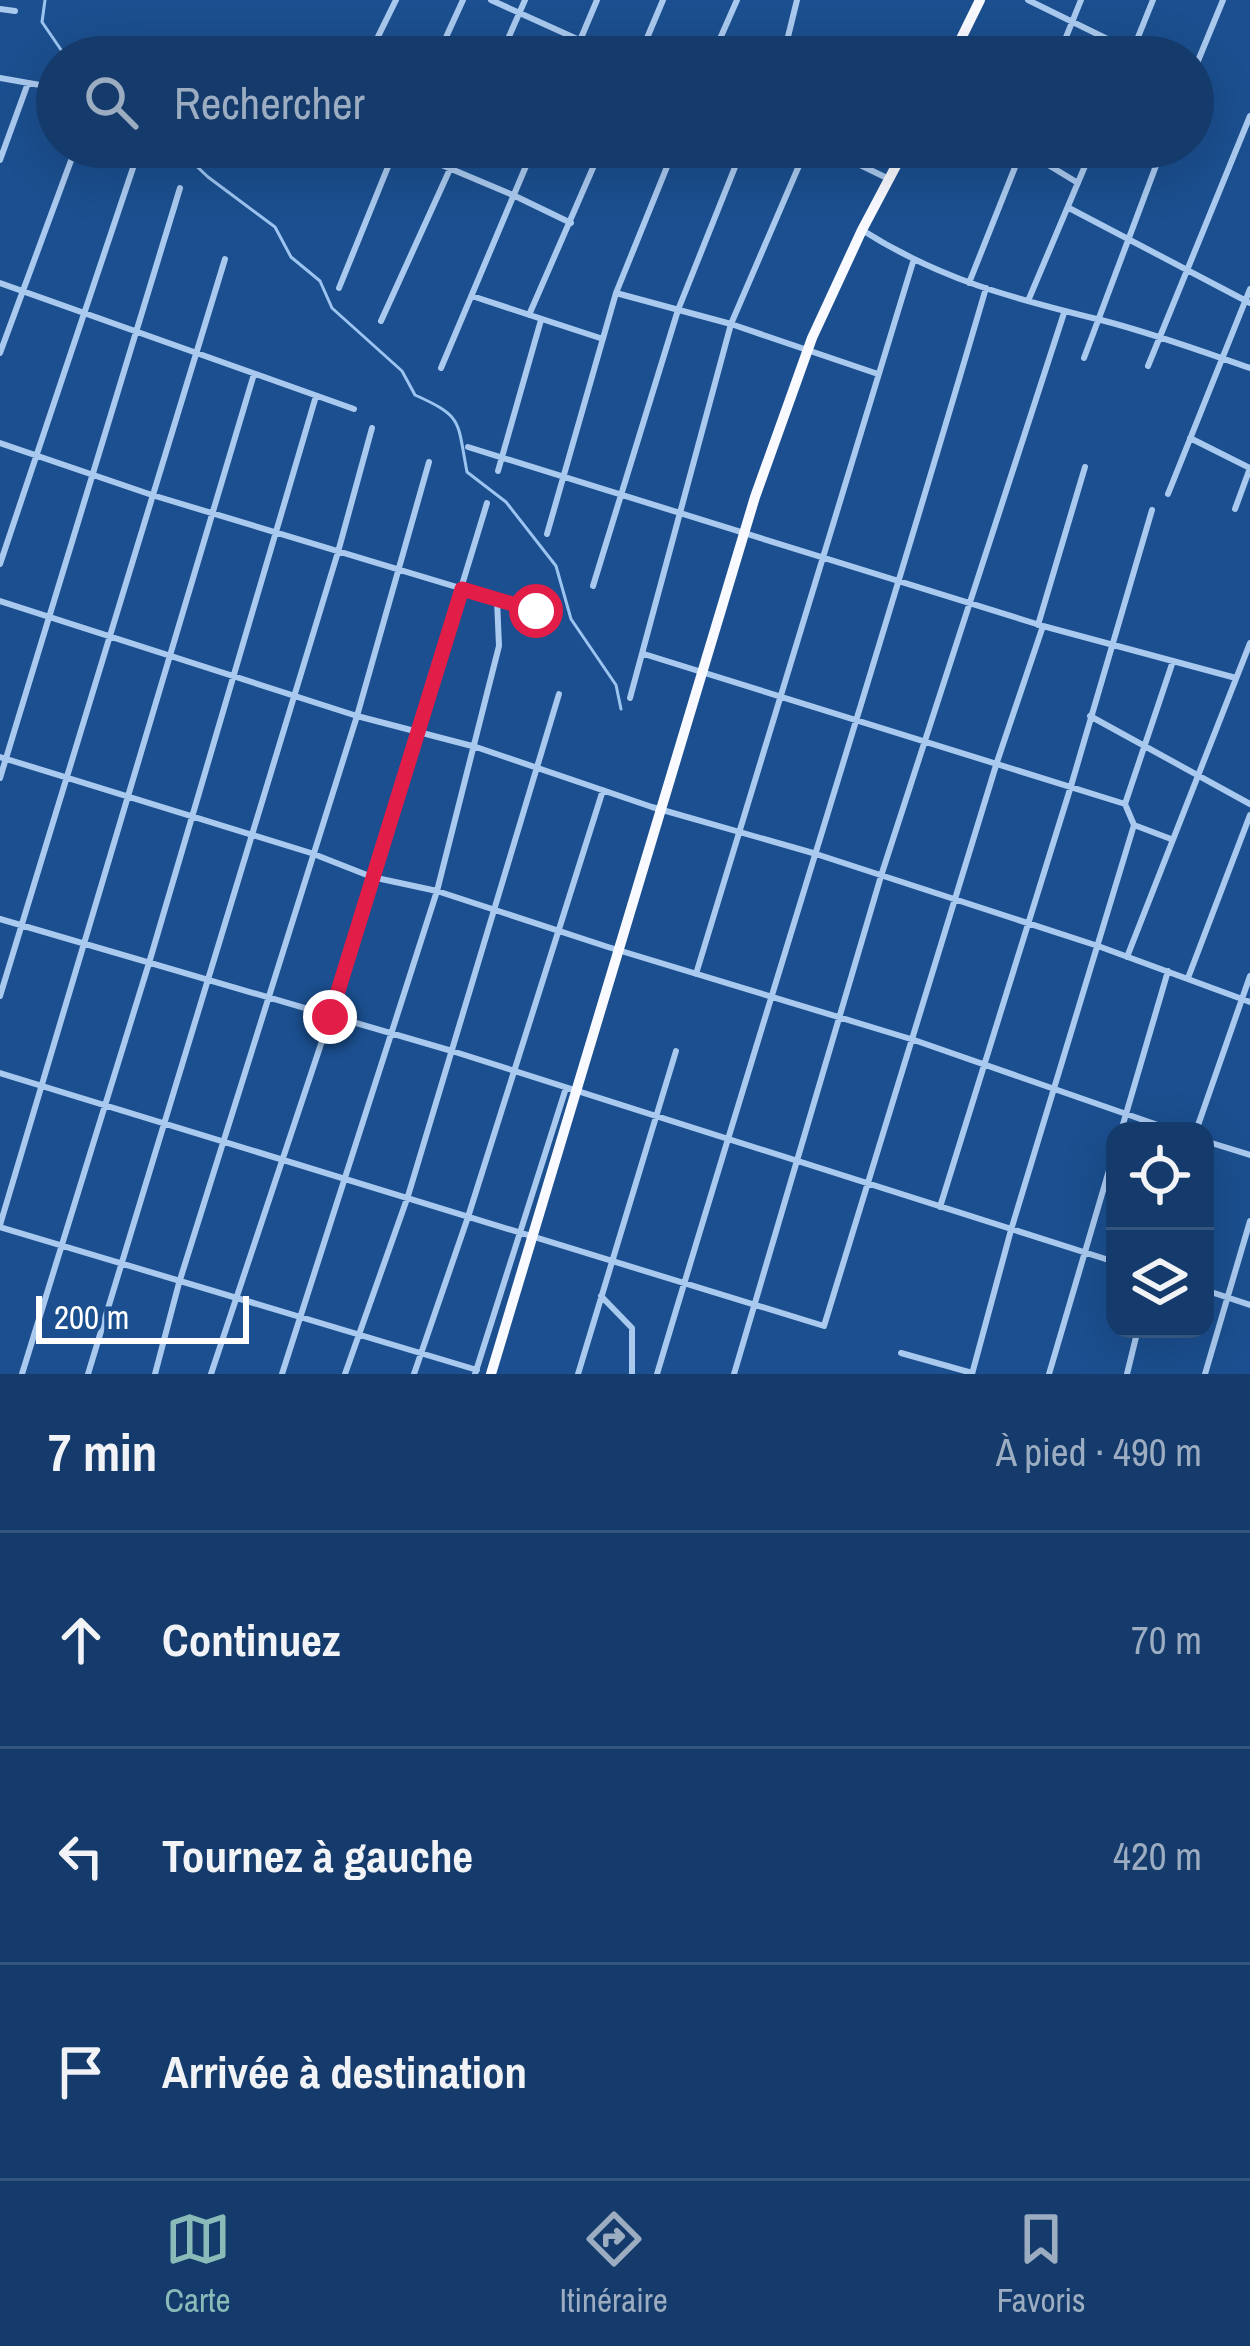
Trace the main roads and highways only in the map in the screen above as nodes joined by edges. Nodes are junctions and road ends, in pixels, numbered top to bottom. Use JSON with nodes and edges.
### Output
{"nodes":[{"id":1,"x":980,"y":0,"type":"edge"},
{"id":2,"x":962,"y":36,"type":"edge"},
{"id":3,"x":896,"y":168,"type":"edge"},
{"id":4,"x":491,"y":1374,"type":"edge"}],
"edges":[{"from":1,"to":2,"type":"highway"},
{"from":3,"to":4,"type":"highway"}]}
